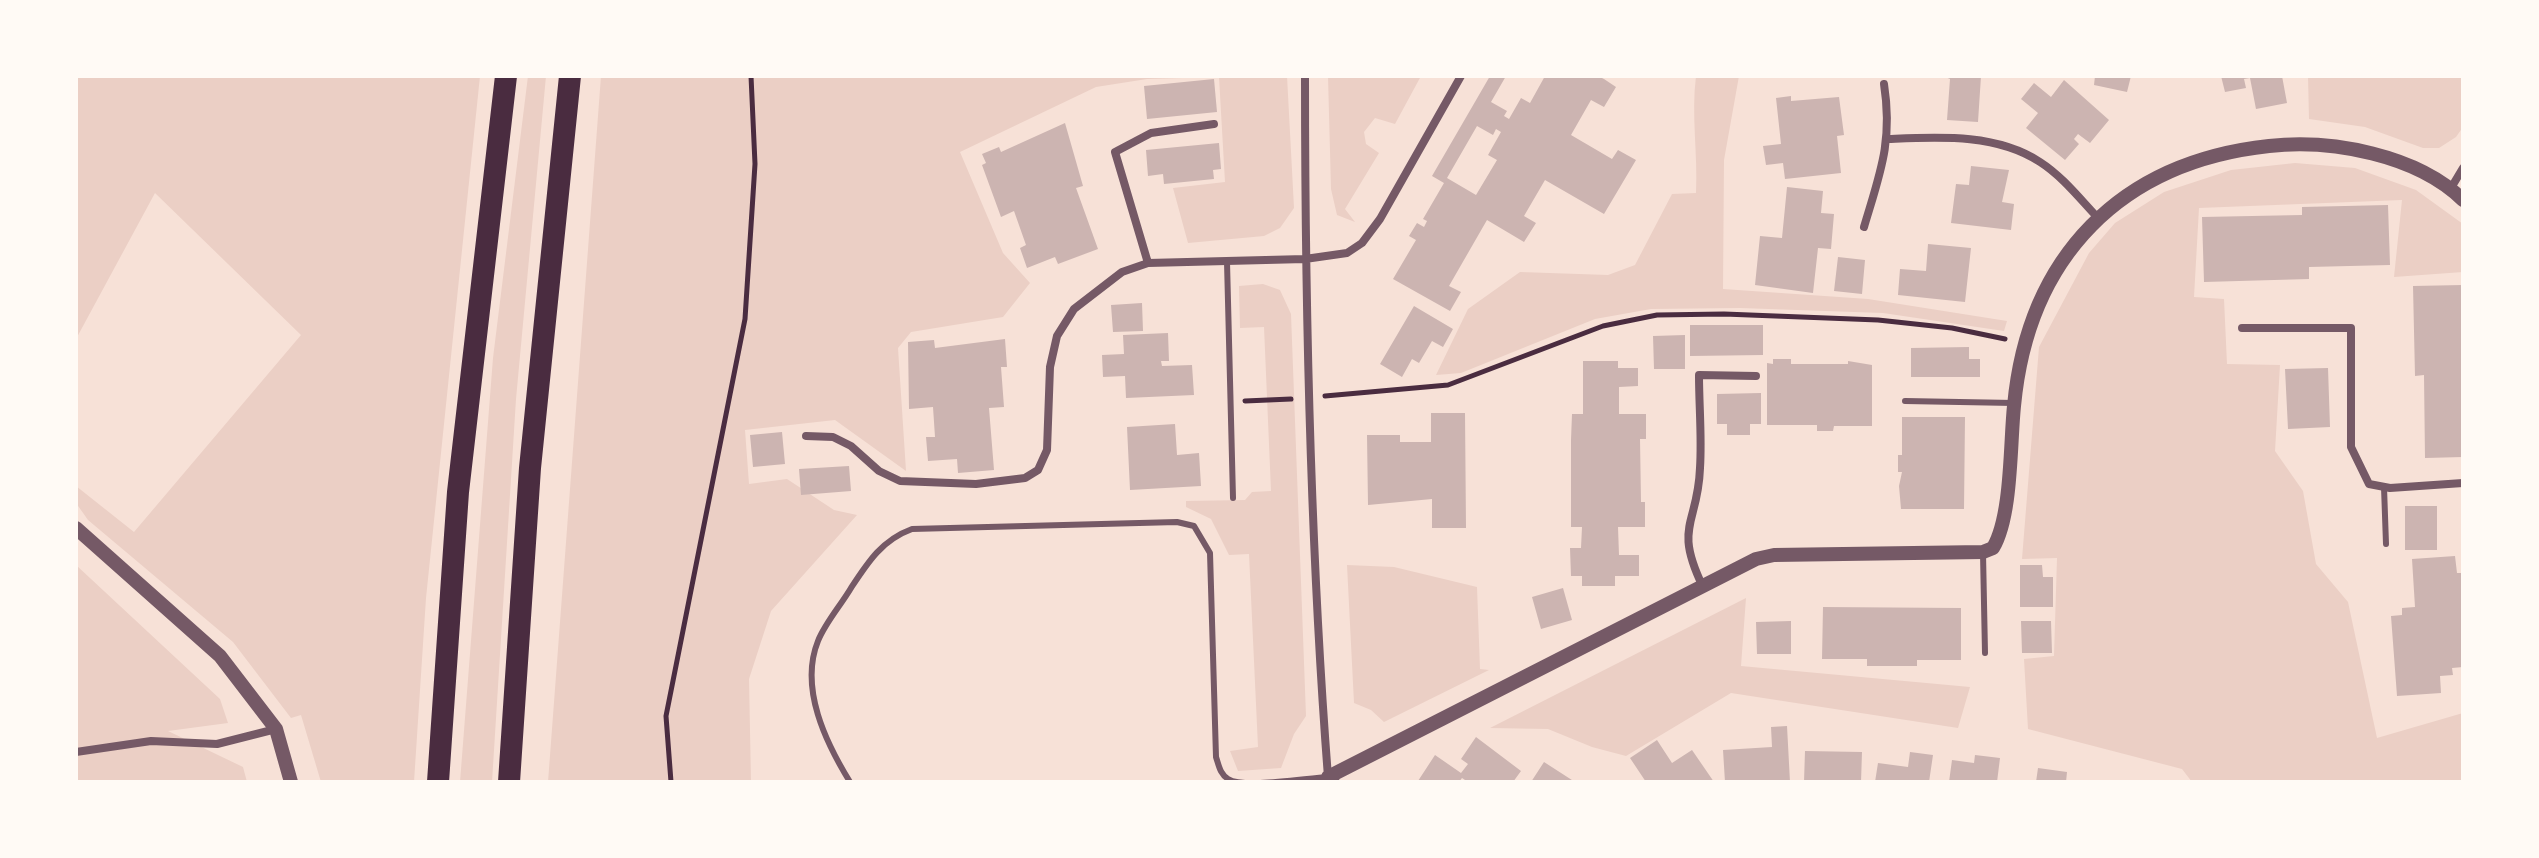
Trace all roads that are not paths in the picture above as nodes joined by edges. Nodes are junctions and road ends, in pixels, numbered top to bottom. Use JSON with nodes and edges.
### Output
{"nodes":[{"id":1,"x":506,"y":76,"type":"edge"},
{"id":2,"x":570,"y":76,"type":"edge"},
{"id":3,"x":1305,"y":76,"type":"edge"},
{"id":4,"x":1461,"y":76,"type":"edge"},
{"id":5,"x":1884,"y":84,"type":"dead end"},
{"id":6,"x":1214,"y":124,"type":"dead end"},
{"id":7,"x":1888,"y":139,"type":"junction"},
{"id":8,"x":2463,"y":168,"type":"edge"},
{"id":9,"x":2451,"y":188,"type":"junction"},
{"id":10,"x":2463,"y":200,"type":"edge"},
{"id":11,"x":2098,"y":218,"type":"junction"},
{"id":12,"x":1864,"y":227,"type":"dead end"},
{"id":13,"x":1305,"y":259,"type":"junction"},
{"id":14,"x":1227,"y":262,"type":"junction"},
{"id":15,"x":1148,"y":263,"type":"junction"},
{"id":16,"x":2242,"y":328,"type":"dead end"},
{"id":17,"x":1756,"y":376,"type":"dead end"},
{"id":18,"x":1905,"y":401,"type":"dead end"},
{"id":19,"x":2014,"y":403,"type":"junction"},
{"id":20,"x":806,"y":436,"type":"dead end"},
{"id":21,"x":2463,"y":483,"type":"edge"},
{"id":22,"x":2384,"y":487,"type":"junction"},
{"id":23,"x":1233,"y":498,"type":"dead end"},
{"id":24,"x":76,"y":528,"type":"edge"},
{"id":25,"x":2386,"y":544,"type":"dead end"},
{"id":26,"x":1983,"y":552,"type":"junction"},
{"id":27,"x":1703,"y":587,"type":"junction"},
{"id":28,"x":1985,"y":653,"type":"dead end"},
{"id":29,"x":276,"y":729,"type":"junction"},
{"id":30,"x":76,"y":752,"type":"edge"},
{"id":31,"x":1330,"y":780,"type":"edge"},
{"id":32,"x":291,"y":782,"type":"edge"},
{"id":33,"x":438,"y":782,"type":"edge"},
{"id":34,"x":509,"y":782,"type":"edge"},
{"id":35,"x":850,"y":782,"type":"edge"}],
"edges":[{"from":1,"to":33,"type":"highway"},
{"from":2,"to":34,"type":"highway"},
{"from":3,"to":13,"type":"street"},
{"from":4,"to":13,"type":"street"},
{"from":5,"to":7,"type":"street"},
{"from":6,"to":15,"type":"street"},
{"from":7,"to":11,"type":"street"},
{"from":7,"to":12,"type":"street"},
{"from":8,"to":9,"type":"street"},
{"from":9,"to":10,"type":"street"},
{"from":9,"to":11,"type":"street"},
{"from":11,"to":19,"type":"street"},
{"from":13,"to":14,"type":"street"},
{"from":13,"to":31,"type":"street"},
{"from":14,"to":15,"type":"street"},
{"from":14,"to":23,"type":"lane"},
{"from":15,"to":20,"type":"street"},
{"from":16,"to":22,"type":"street"},
{"from":17,"to":27,"type":"street"},
{"from":18,"to":19,"type":"lane"},
{"from":19,"to":26,"type":"street"},
{"from":21,"to":22,"type":"street"},
{"from":22,"to":25,"type":"lane"},
{"from":24,"to":29,"type":"street"},
{"from":26,"to":27,"type":"street"},
{"from":26,"to":28,"type":"lane"},
{"from":27,"to":31,"type":"street"},
{"from":29,"to":30,"type":"street"},
{"from":29,"to":32,"type":"street"},
{"from":31,"to":35,"type":"lane"}]}
